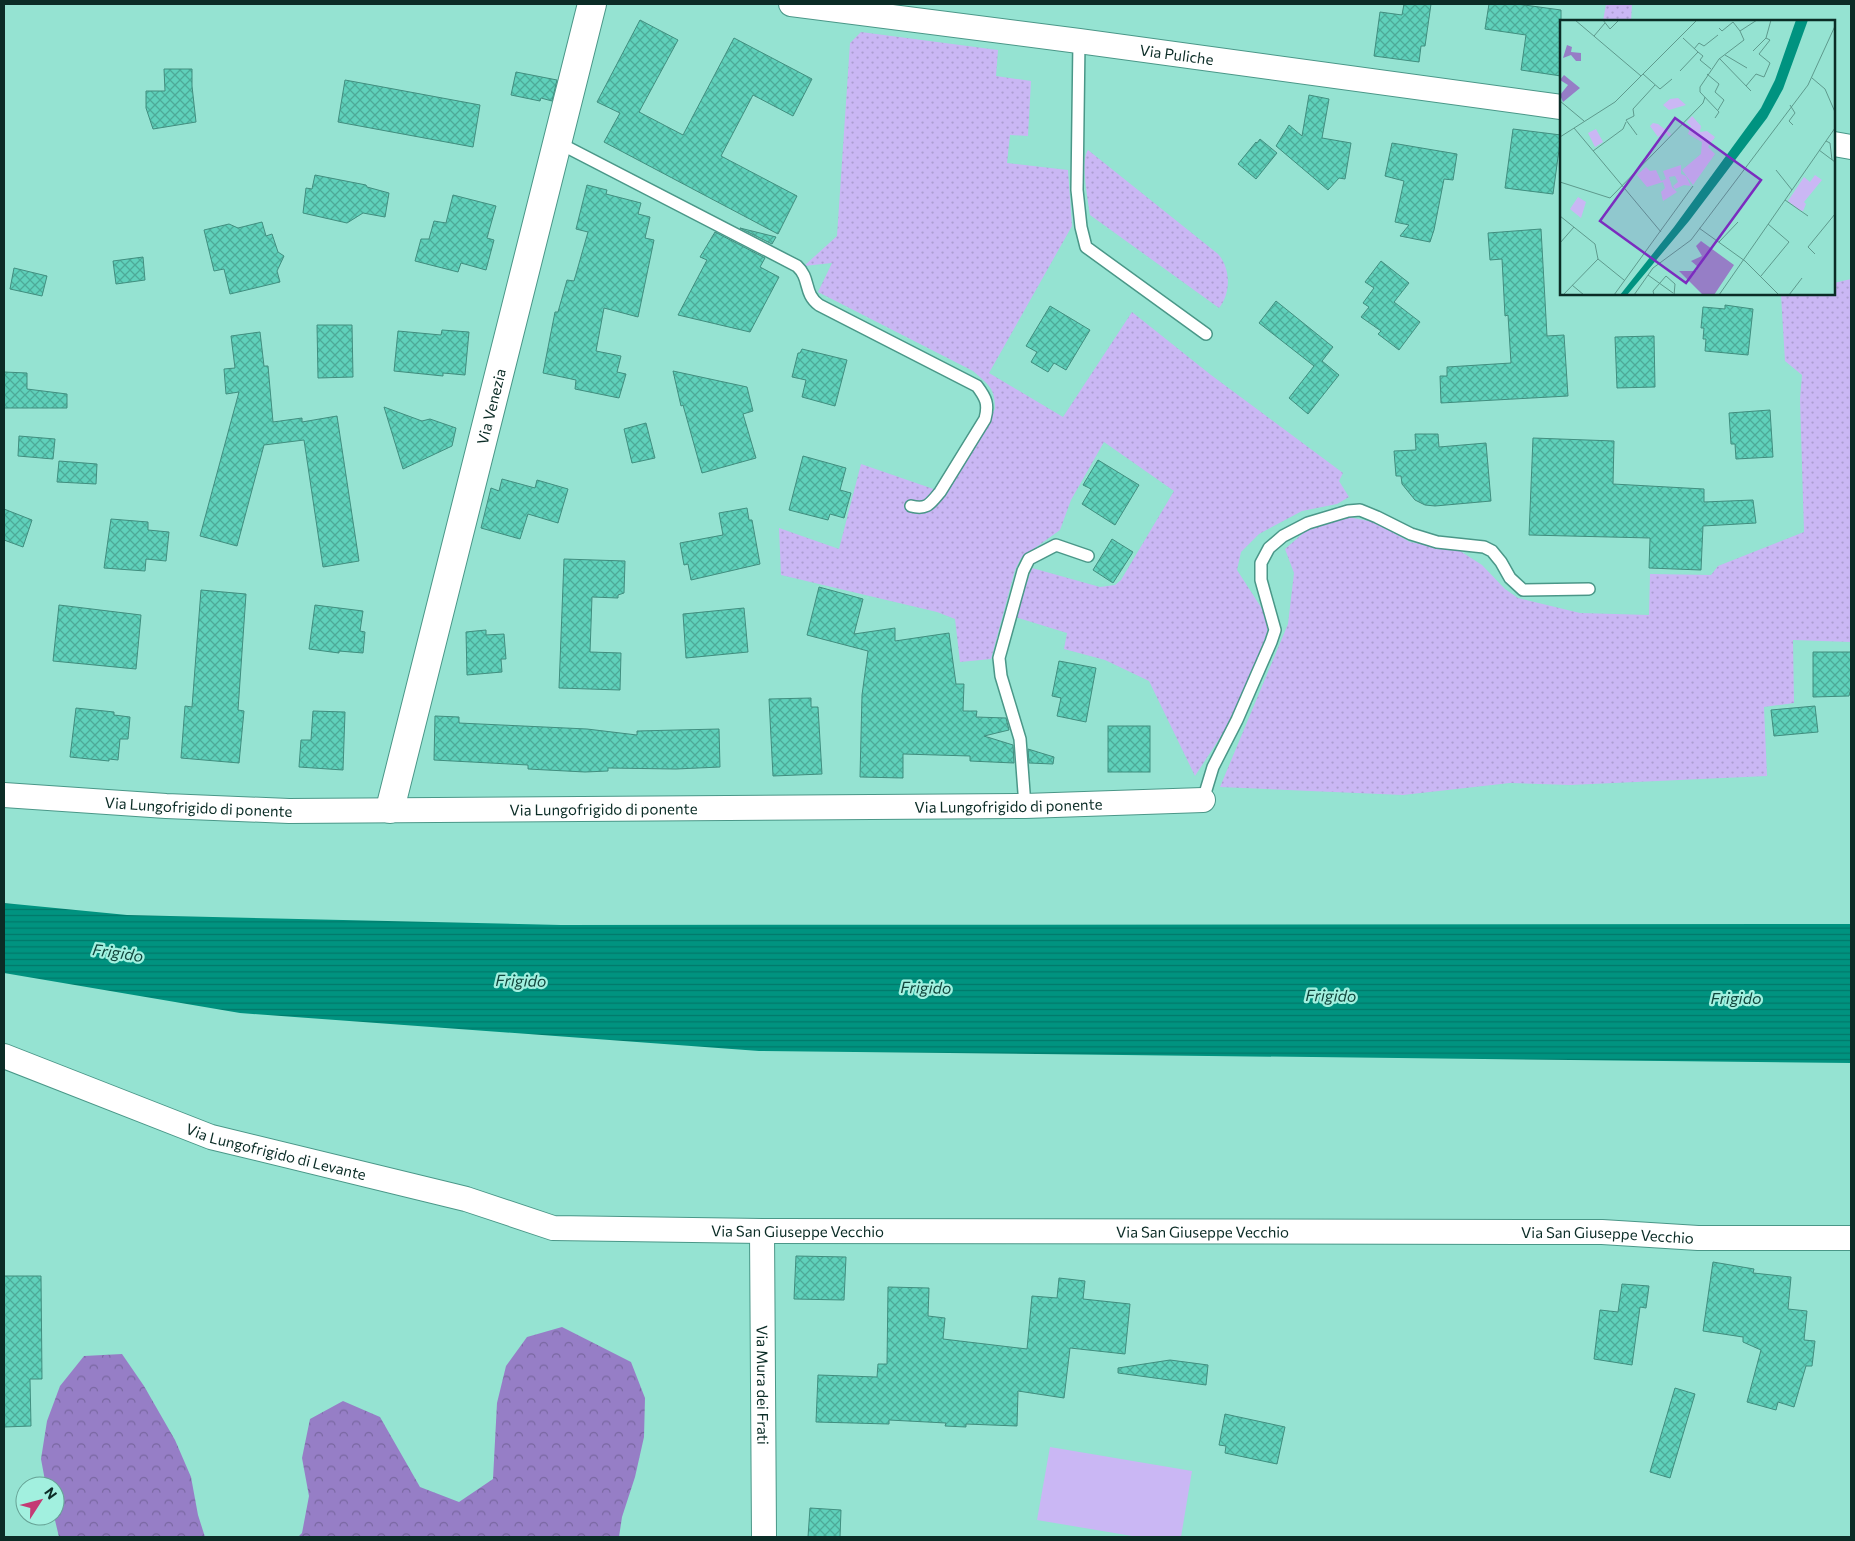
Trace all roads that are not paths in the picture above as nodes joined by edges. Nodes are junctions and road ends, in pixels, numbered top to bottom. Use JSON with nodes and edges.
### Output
{"nodes":[{"id":1,"x":592,"y":4,"type":"edge"},
{"id":2,"x":791,"y":4,"type":"edge"},
{"id":3,"x":1080,"y":41,"type":"junction"},
{"id":4,"x":1560,"y":107,"type":"edge"},
{"id":5,"x":557,"y":142,"type":"junction"},
{"id":6,"x":1835,"y":144,"type":"edge"},
{"id":7,"x":1851,"y":147,"type":"edge"},
{"id":8,"x":1206,"y":334,"type":"dead end"},
{"id":9,"x":910,"y":506,"type":"dead end"},
{"id":10,"x":1088,"y":556,"type":"dead end"},
{"id":11,"x":1589,"y":589,"type":"dead end"},
{"id":12,"x":4,"y":795,"type":"edge"},
{"id":13,"x":1203,"y":800,"type":"joint"},
{"id":14,"x":1025,"y":806,"type":"junction"},
{"id":15,"x":390,"y":809,"type":"junction"},
{"id":16,"x":4,"y":1056,"type":"edge"},
{"id":17,"x":553,"y":1228,"type":"joint"},
{"id":18,"x":762,"y":1231,"type":"junction"},
{"id":19,"x":1851,"y":1238,"type":"edge"},
{"id":20,"x":764,"y":1537,"type":"edge"}],
"edges":[{"from":1,"to":5,"type":"street","name":"Via Venezia"},
{"from":2,"to":3,"type":"street","name":"Via Puliche"},
{"from":3,"to":4,"type":"street","name":"Via Puliche"},
{"from":3,"to":8,"type":"lane"},
{"from":5,"to":9,"type":"lane"},
{"from":5,"to":15,"type":"street","name":"Via Venezia"},
{"from":6,"to":7,"type":"street"},
{"from":10,"to":14,"type":"lane"},
{"from":11,"to":13,"type":"lane"},
{"from":12,"to":15,"type":"street","name":"Via Lungofrigido di ponente"},
{"from":13,"to":14,"type":"street","name":"Via Lungofrigido di ponente"},
{"from":14,"to":15,"type":"street","name":"Via Lungofrigido di ponente"},
{"from":16,"to":17,"type":"street","name":"Via Lungofrigido di Levante"},
{"from":17,"to":18,"type":"street","name":"Via San Giuseppe Vecchio"},
{"from":18,"to":19,"type":"street","name":"Via San Giuseppe Vecchio"},
{"from":18,"to":20,"type":"street","name":"Via Mura dei Frati"}]}
